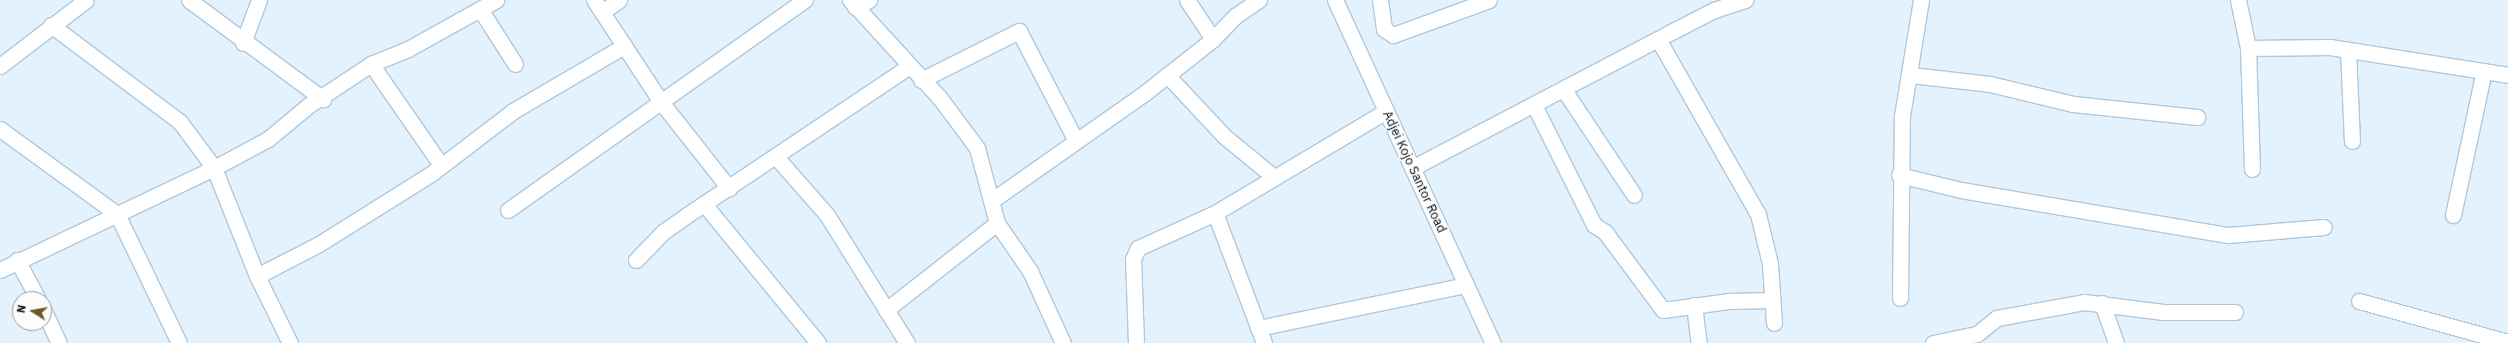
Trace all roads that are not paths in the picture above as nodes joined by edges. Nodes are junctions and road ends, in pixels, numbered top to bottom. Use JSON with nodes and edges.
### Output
{"nodes":[{"id":1,"x":86,"y":0,"type":"edge"},
{"id":2,"x":189,"y":0,"type":"edge"},
{"id":3,"x":259,"y":0,"type":"edge"},
{"id":4,"x":496,"y":0,"type":"edge"},
{"id":5,"x":619,"y":0,"type":"edge"},
{"id":6,"x":805,"y":0,"type":"edge"},
{"id":7,"x":869,"y":0,"type":"edge"},
{"id":8,"x":1187,"y":0,"type":"edge"},
{"id":9,"x":1259,"y":0,"type":"edge"},
{"id":10,"x":1335,"y":0,"type":"edge"},
{"id":11,"x":1380,"y":0,"type":"edge"},
{"id":12,"x":1489,"y":0,"type":"edge"},
{"id":13,"x":1745,"y":0,"type":"edge"},
{"id":14,"x":1921,"y":0,"type":"edge"},
{"id":15,"x":2238,"y":0,"type":"edge"},
{"id":16,"x":853,"y":4,"type":"edge"},
{"id":17,"x":1714,"y":5,"type":"edge"},
{"id":18,"x":598,"y":6,"type":"edge"},
{"id":19,"x":480,"y":9,"type":"junction"},
{"id":20,"x":51,"y":25,"type":"junction"},
{"id":21,"x":1213,"y":39,"type":"junction"},
{"id":22,"x":1658,"y":39,"type":"junction"},
{"id":23,"x":243,"y":43,"type":"junction"},
{"id":24,"x":624,"y":46,"type":"junction"},
{"id":25,"x":2248,"y":48,"type":"junction"},
{"id":26,"x":2348,"y":50,"type":"junction"},
{"id":27,"x":371,"y":64,"type":"junction"},
{"id":28,"x":515,"y":64,"type":"dead end"},
{"id":29,"x":0,"y":66,"type":"edge"},
{"id":30,"x":908,"y":67,"type":"junction"},
{"id":31,"x":2484,"y":71,"type":"junction"},
{"id":32,"x":1167,"y":75,"type":"junction"},
{"id":33,"x":1911,"y":75,"type":"junction"},
{"id":34,"x":2508,"y":75,"type":"edge"},
{"id":35,"x":921,"y":80,"type":"junction"},
{"id":36,"x":1564,"y":90,"type":"junction"},
{"id":37,"x":323,"y":99,"type":"junction"},
{"id":38,"x":661,"y":102,"type":"junction"},
{"id":39,"x":1534,"y":105,"type":"junction"},
{"id":40,"x":1386,"y":111,"type":"junction"},
{"id":41,"x":2197,"y":117,"type":"dead end"},
{"id":42,"x":0,"y":129,"type":"edge"},
{"id":43,"x":1075,"y":139,"type":"junction"},
{"id":44,"x":2352,"y":141,"type":"dead end"},
{"id":45,"x":777,"y":158,"type":"junction"},
{"id":46,"x":441,"y":165,"type":"junction"},
{"id":47,"x":214,"y":168,"type":"junction"},
{"id":48,"x":1412,"y":168,"type":"junction"},
{"id":49,"x":2252,"y":169,"type":"dead end"},
{"id":50,"x":1899,"y":175,"type":"junction"},
{"id":51,"x":1274,"y":177,"type":"junction"},
{"id":52,"x":728,"y":188,"type":"junction"},
{"id":53,"x":1634,"y":195,"type":"dead end"},
{"id":54,"x":991,"y":200,"type":"junction"},
{"id":55,"x":704,"y":204,"type":"junction"},
{"id":56,"x":508,"y":210,"type":"dead end"},
{"id":57,"x":1215,"y":213,"type":"junction"},
{"id":58,"x":117,"y":214,"type":"junction"},
{"id":59,"x":2453,"y":215,"type":"dead end"},
{"id":60,"x":997,"y":223,"type":"junction"},
{"id":61,"x":2324,"y":227,"type":"dead end"},
{"id":62,"x":17,"y":260,"type":"junction"},
{"id":63,"x":636,"y":260,"type":"dead end"},
{"id":64,"x":0,"y":270,"type":"edge"},
{"id":65,"x":257,"y":276,"type":"junction"},
{"id":66,"x":1466,"y":285,"type":"junction"},
{"id":67,"x":34,"y":291,"type":"edge"},
{"id":68,"x":1900,"y":298,"type":"dead end"},
{"id":69,"x":1772,"y":300,"type":"junction"},
{"id":70,"x":2359,"y":301,"type":"dead end"},
{"id":71,"x":2102,"y":303,"type":"junction"},
{"id":72,"x":1694,"y":305,"type":"junction"},
{"id":73,"x":886,"y":310,"type":"junction"},
{"id":74,"x":2235,"y":312,"type":"dead end"},
{"id":75,"x":1774,"y":323,"type":"dead end"},
{"id":76,"x":52,"y":328,"type":"edge"},
{"id":77,"x":1258,"y":328,"type":"junction"},
{"id":78,"x":1057,"y":341,"type":"edge"},
{"id":79,"x":2508,"y":342,"type":"edge"},
{"id":80,"x":59,"y":343,"type":"edge"},
{"id":81,"x":179,"y":343,"type":"edge"},
{"id":82,"x":290,"y":343,"type":"edge"},
{"id":83,"x":818,"y":343,"type":"edge"},
{"id":84,"x":906,"y":343,"type":"edge"},
{"id":85,"x":1136,"y":343,"type":"edge"},
{"id":86,"x":1264,"y":343,"type":"edge"},
{"id":87,"x":1493,"y":343,"type":"edge"},
{"id":88,"x":1699,"y":343,"type":"edge"},
{"id":89,"x":1933,"y":343,"type":"edge"},
{"id":90,"x":2116,"y":343,"type":"edge"}],
"edges":[{"from":1,"to":20,"type":"street"},
{"from":2,"to":23,"type":"street"},
{"from":3,"to":23,"type":"street"},
{"from":4,"to":19,"type":"street"},
{"from":5,"to":18,"type":"street"},
{"from":6,"to":38,"type":"street"},
{"from":7,"to":16,"type":"street"},
{"from":8,"to":21,"type":"street"},
{"from":9,"to":21,"type":"street"},
{"from":10,"to":40,"type":"street","name":"Adjei Kojo Santor Road"},
{"from":11,"to":12,"type":"street"},
{"from":13,"to":17,"type":"street"},
{"from":14,"to":33,"type":"street"},
{"from":15,"to":25,"type":"street"},
{"from":16,"to":30,"type":"street"},
{"from":17,"to":22,"type":"street"},
{"from":18,"to":24,"type":"street"},
{"from":19,"to":27,"type":"street"},
{"from":19,"to":28,"type":"street"},
{"from":20,"to":29,"type":"street"},
{"from":20,"to":47,"type":"street"},
{"from":21,"to":32,"type":"street"},
{"from":22,"to":36,"type":"street"},
{"from":22,"to":69,"type":"street"},
{"from":23,"to":37,"type":"street"},
{"from":24,"to":38,"type":"street"},
{"from":24,"to":46,"type":"street"},
{"from":25,"to":26,"type":"street"},
{"from":25,"to":49,"type":"street"},
{"from":26,"to":31,"type":"street"},
{"from":26,"to":44,"type":"street"},
{"from":27,"to":37,"type":"street"},
{"from":27,"to":46,"type":"street"},
{"from":30,"to":35,"type":"street"},
{"from":30,"to":45,"type":"street"},
{"from":31,"to":34,"type":"street"},
{"from":31,"to":59,"type":"street"},
{"from":32,"to":43,"type":"street"},
{"from":32,"to":51,"type":"street"},
{"from":33,"to":41,"type":"street"},
{"from":33,"to":50,"type":"street"},
{"from":35,"to":43,"type":"street"},
{"from":35,"to":54,"type":"street"},
{"from":36,"to":39,"type":"street"},
{"from":36,"to":53,"type":"street"},
{"from":37,"to":47,"type":"street"},
{"from":38,"to":52,"type":"street"},
{"from":38,"to":56,"type":"street"},
{"from":39,"to":48,"type":"street"},
{"from":39,"to":72,"type":"street"},
{"from":40,"to":48,"type":"street","name":"Adjei Kojo Santor Road"},
{"from":40,"to":51,"type":"street"},
{"from":42,"to":58,"type":"street"},
{"from":43,"to":54,"type":"street"},
{"from":45,"to":52,"type":"street"},
{"from":45,"to":73,"type":"street"},
{"from":46,"to":65,"type":"street"},
{"from":47,"to":58,"type":"street"},
{"from":47,"to":65,"type":"street"},
{"from":48,"to":66,"type":"street","name":"Adjei Kojo Santor Road"},
{"from":50,"to":61,"type":"street"},
{"from":50,"to":68,"type":"street"},
{"from":51,"to":57,"type":"street"},
{"from":52,"to":55,"type":"street"},
{"from":54,"to":60,"type":"street"},
{"from":55,"to":63,"type":"street"},
{"from":55,"to":83,"type":"street"},
{"from":57,"to":77,"type":"street"},
{"from":57,"to":85,"type":"street"},
{"from":58,"to":62,"type":"street"},
{"from":58,"to":81,"type":"street"},
{"from":60,"to":73,"type":"street"},
{"from":60,"to":78,"type":"street"},
{"from":62,"to":64,"type":"street"},
{"from":62,"to":67,"type":"street"},
{"from":65,"to":82,"type":"street"},
{"from":66,"to":77,"type":"street"},
{"from":66,"to":87,"type":"street","name":"Adjei Kojo Santor Road"},
{"from":69,"to":72,"type":"street"},
{"from":69,"to":75,"type":"street"},
{"from":70,"to":79,"type":"street"},
{"from":71,"to":74,"type":"street"},
{"from":71,"to":89,"type":"street"},
{"from":71,"to":90,"type":"street"},
{"from":72,"to":88,"type":"street"},
{"from":73,"to":84,"type":"street"},
{"from":76,"to":80,"type":"street"},
{"from":77,"to":86,"type":"street"}]}
